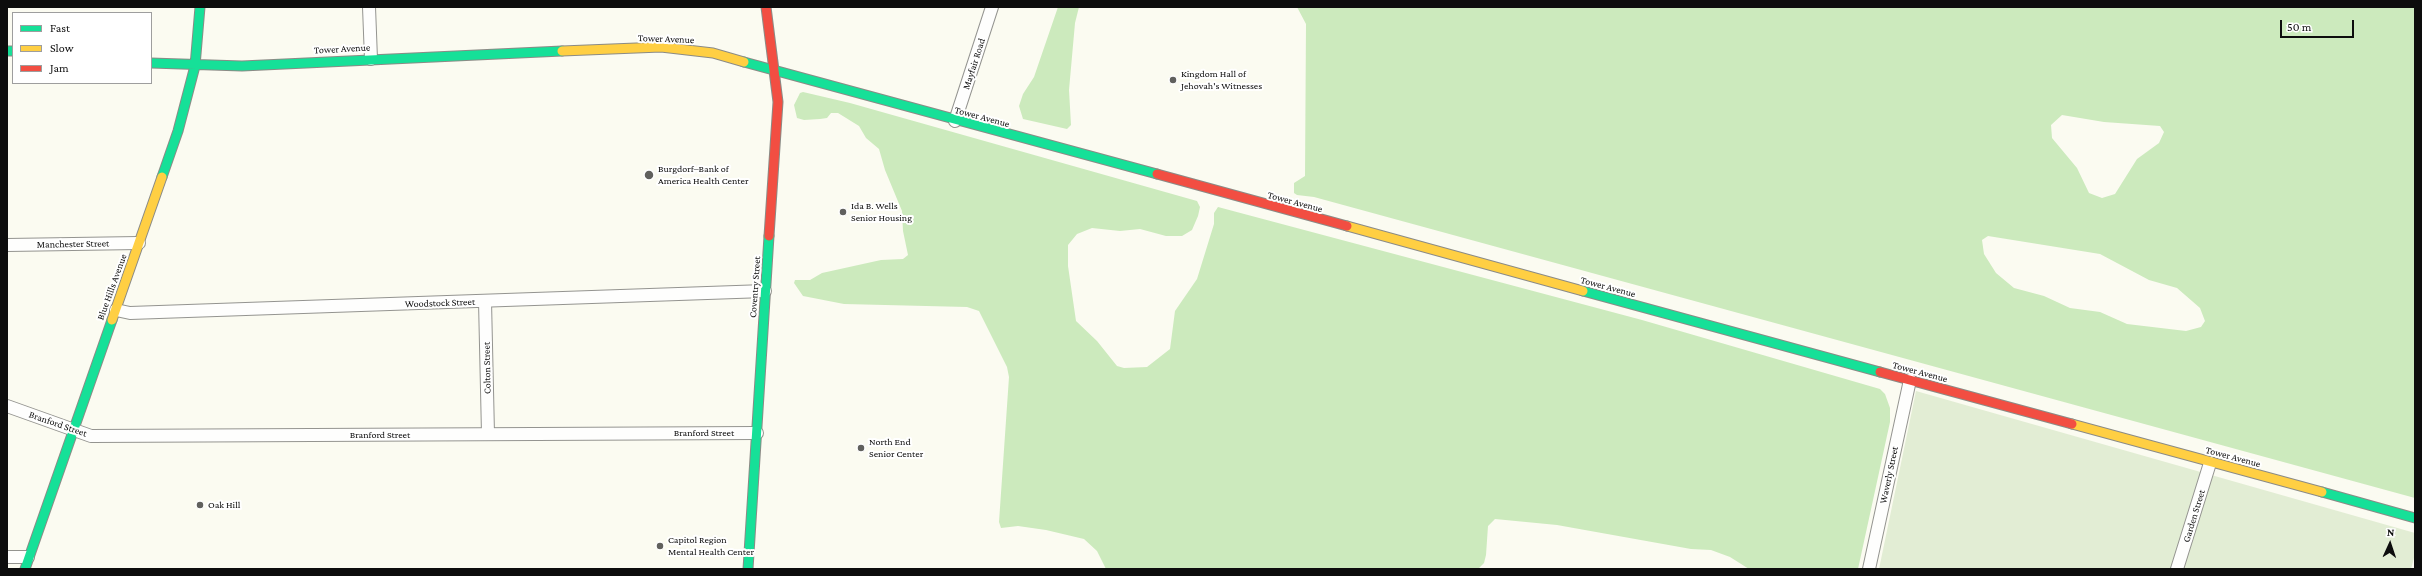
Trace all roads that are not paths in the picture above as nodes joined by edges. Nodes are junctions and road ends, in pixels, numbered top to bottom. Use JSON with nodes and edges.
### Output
{"nodes":[{"id":1,"x":200,"y":7,"type":"edge"},
{"id":2,"x":369,"y":7,"type":"edge"},
{"id":3,"x":766,"y":7,"type":"edge"},
{"id":4,"x":992,"y":7,"type":"edge"},
{"id":5,"x":371,"y":59,"type":"junction"},
{"id":6,"x":152,"y":63,"type":"edge"},
{"id":7,"x":195,"y":66,"type":"junction"},
{"id":8,"x":776,"y":70,"type":"junction"},
{"id":9,"x":955,"y":121,"type":"junction"},
{"id":10,"x":140,"y":243,"type":"junction"},
{"id":11,"x":7,"y":245,"type":"edge"},
{"id":12,"x":765,"y":290,"type":"junction"},
{"id":13,"x":485,"y":301,"type":"junction"},
{"id":14,"x":116,"y":310,"type":"junction"},
{"id":15,"x":1910,"y":380,"type":"junction"},
{"id":16,"x":7,"y":406,"type":"edge"},
{"id":17,"x":72,"y":431,"type":"junction"},
{"id":18,"x":757,"y":433,"type":"junction"},
{"id":19,"x":488,"y":434,"type":"junction"},
{"id":20,"x":2210,"y":463,"type":"junction"},
{"id":21,"x":2415,"y":518,"type":"edge"},
{"id":22,"x":7,"y":557,"type":"edge"},
{"id":23,"x":27,"y":563,"type":"edge"},
{"id":24,"x":748,"y":569,"type":"edge"},
{"id":25,"x":1869,"y":569,"type":"edge"},
{"id":26,"x":2177,"y":569,"type":"edge"}],
"edges":[{"from":1,"to":7,"type":"main road","name":"Blue Hills Avenue"},
{"from":2,"to":5,"type":"street"},
{"from":3,"to":8,"type":"main road","name":"Coventry Street"},
{"from":4,"to":9,"type":"street","name":"Mayfair Road"},
{"from":5,"to":7,"type":"main road","name":"Tower Avenue"},
{"from":5,"to":8,"type":"main road","name":"Tower Avenue"},
{"from":6,"to":7,"type":"main road","name":"Tower Avenue"},
{"from":7,"to":10,"type":"main road","name":"Blue Hills Avenue"},
{"from":8,"to":9,"type":"main road","name":"Tower Avenue"},
{"from":8,"to":12,"type":"main road","name":"Coventry Street"},
{"from":9,"to":15,"type":"main road","name":"Tower Avenue"},
{"from":10,"to":11,"type":"street","name":"Manchester Street"},
{"from":10,"to":14,"type":"main road","name":"Blue Hills Avenue"},
{"from":12,"to":13,"type":"street","name":"Woodstock Street"},
{"from":12,"to":18,"type":"main road","name":"Coventry Street"},
{"from":13,"to":14,"type":"street","name":"Woodstock Street"},
{"from":13,"to":19,"type":"street","name":"Colton Street"},
{"from":14,"to":17,"type":"main road","name":"Blue Hills Avenue"},
{"from":15,"to":20,"type":"main road","name":"Tower Avenue"},
{"from":15,"to":25,"type":"street","name":"Waverly Street"},
{"from":16,"to":17,"type":"street","name":"Branford Street"},
{"from":17,"to":19,"type":"street","name":"Branford Street"},
{"from":17,"to":23,"type":"main road","name":"Blue Hills Avenue"},
{"from":18,"to":19,"type":"street","name":"Branford Street"},
{"from":18,"to":24,"type":"main road","name":"Coventry Street"},
{"from":20,"to":21,"type":"main road","name":"Tower Avenue"},
{"from":20,"to":26,"type":"street","name":"Garden Street"},
{"from":22,"to":23,"type":"street"}]}
